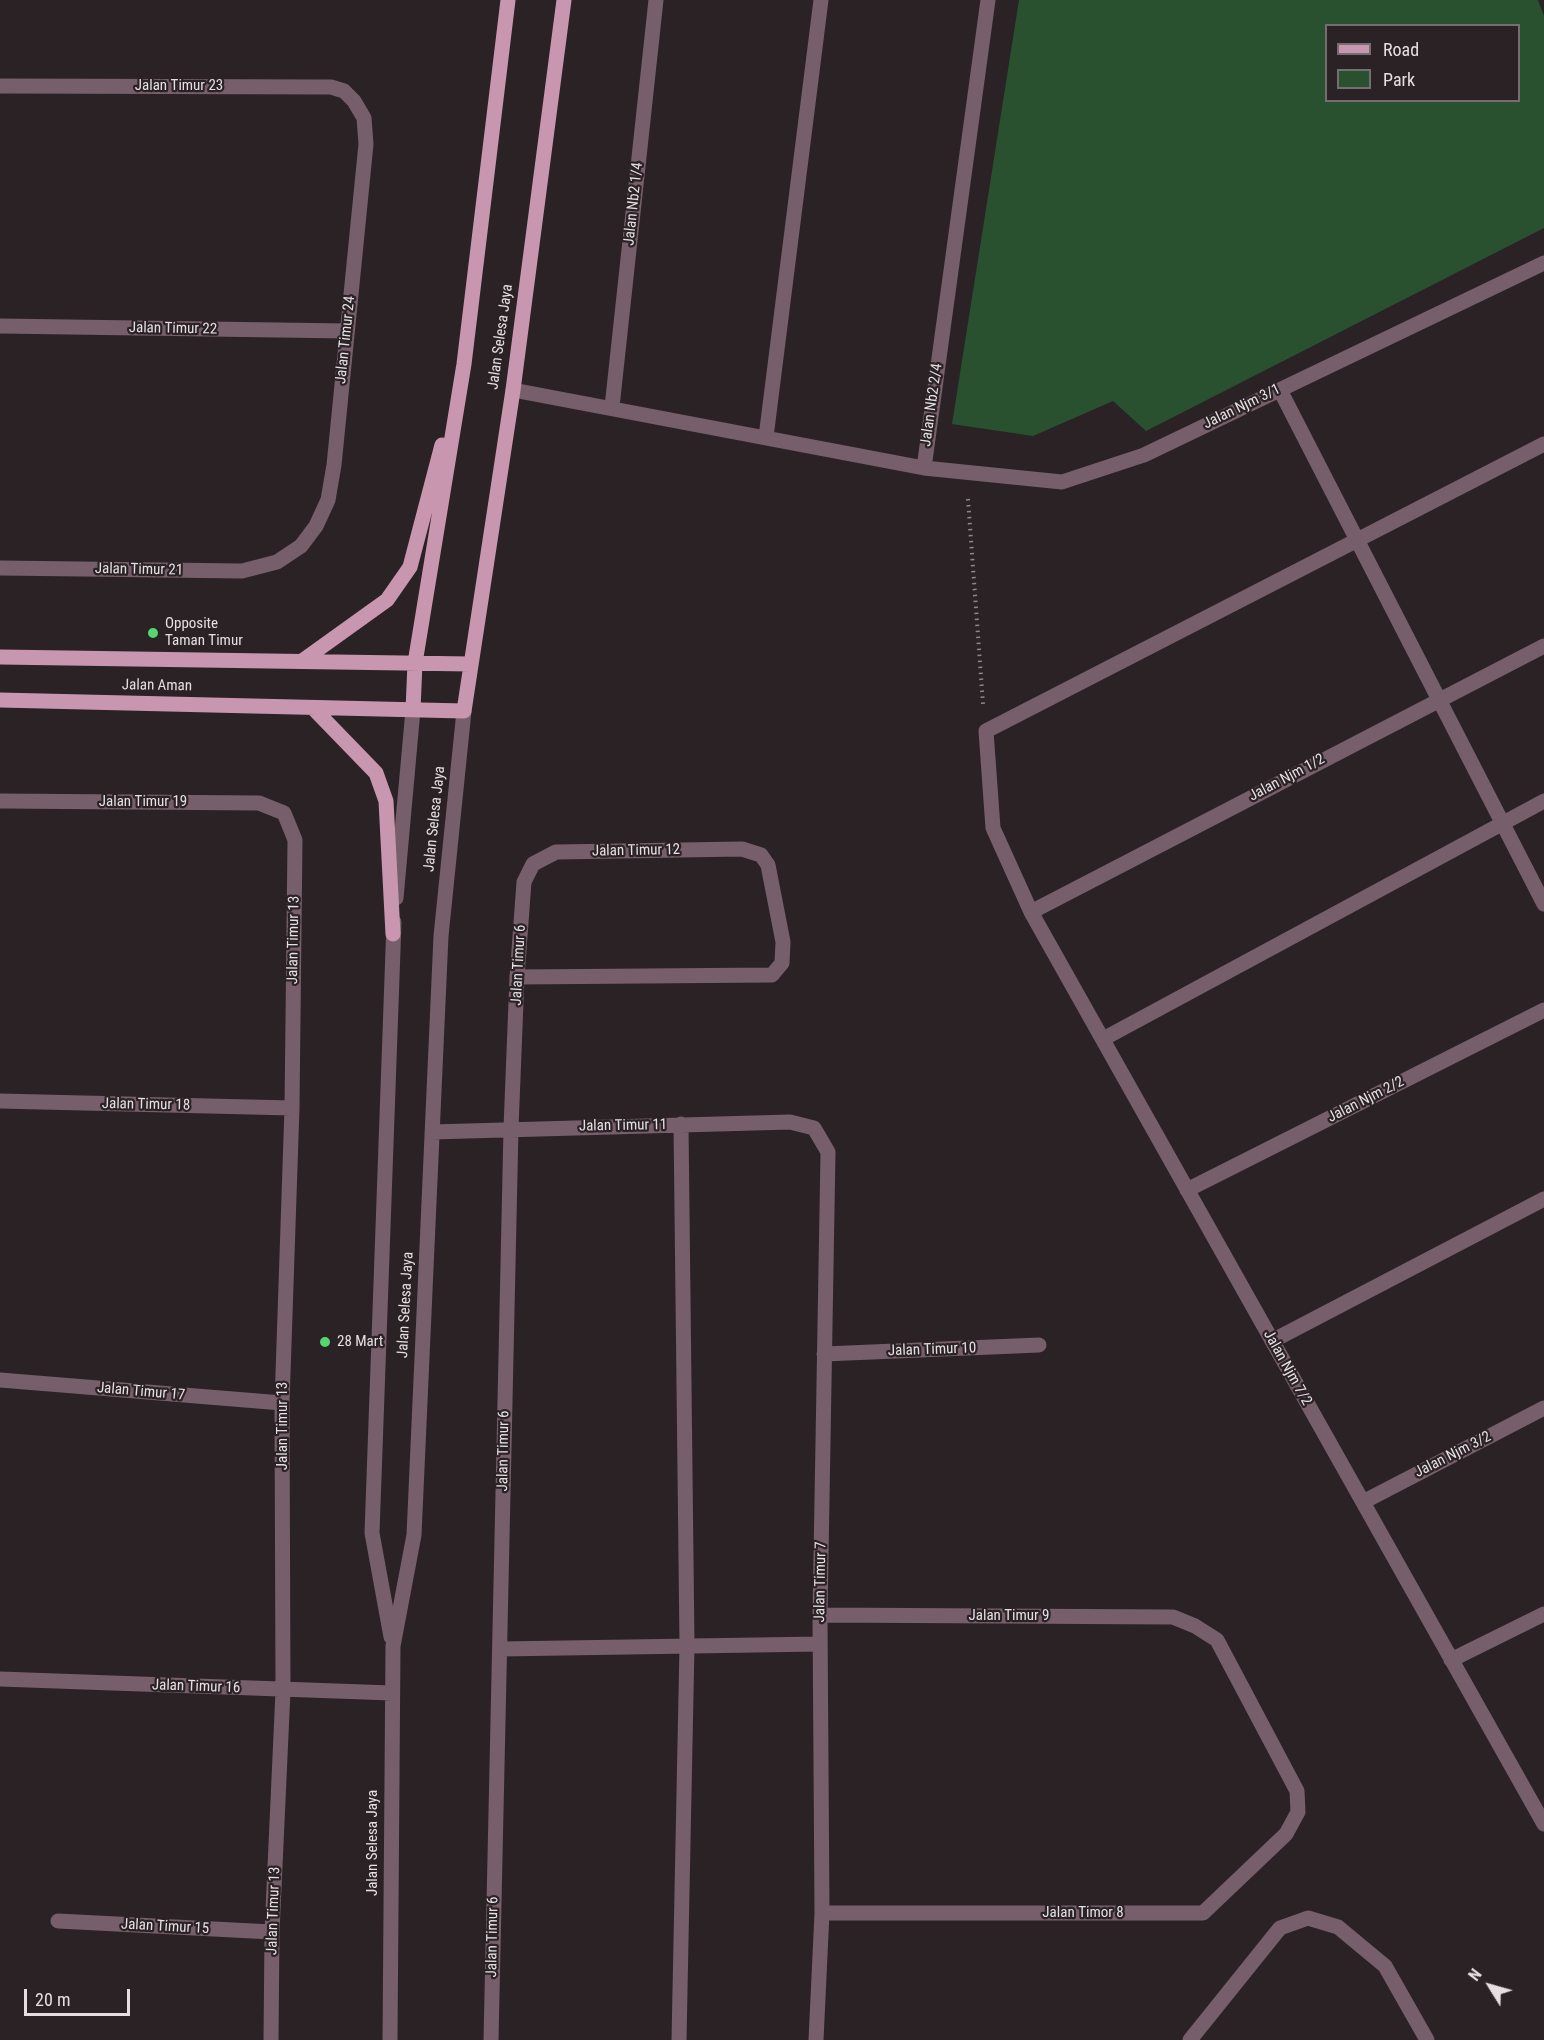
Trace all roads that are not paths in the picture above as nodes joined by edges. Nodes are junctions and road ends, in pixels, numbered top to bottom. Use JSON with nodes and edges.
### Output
{"nodes":[{"id":1,"x":508,"y":0,"type":"edge"},
{"id":2,"x":564,"y":0,"type":"edge"},
{"id":3,"x":656,"y":0,"type":"edge"},
{"id":4,"x":821,"y":0,"type":"edge"},
{"id":5,"x":988,"y":0,"type":"edge"},
{"id":6,"x":0,"y":86,"type":"edge"},
{"id":7,"x":354,"y":101,"type":"joint"},
{"id":8,"x":1544,"y":263,"type":"edge"},
{"id":9,"x":0,"y":326,"type":"edge"},
{"id":10,"x":347,"y":331,"type":"junction"},
{"id":11,"x":464,"y":364,"type":"junction"},
{"id":12,"x":513,"y":390,"type":"junction"},
{"id":13,"x":1280,"y":390,"type":"junction"},
{"id":14,"x":612,"y":407,"type":"junction"},
{"id":15,"x":766,"y":437,"type":"junction"},
{"id":16,"x":1544,"y":444,"type":"edge"},
{"id":17,"x":924,"y":468,"type":"junction"},
{"id":18,"x":1357,"y":540,"type":"junction"},
{"id":19,"x":277,"y":562,"type":"joint"},
{"id":20,"x":0,"y":568,"type":"edge"},
{"id":21,"x":1544,"y":646,"type":"edge"},
{"id":22,"x":0,"y":657,"type":"edge"},
{"id":23,"x":302,"y":661,"type":"junction"},
{"id":24,"x":416,"y":663,"type":"junction"},
{"id":25,"x":470,"y":664,"type":"junction"},
{"id":26,"x":1438,"y":699,"type":"junction"},
{"id":27,"x":0,"y":700,"type":"edge"},
{"id":28,"x":313,"y":708,"type":"junction"},
{"id":29,"x":413,"y":710,"type":"junction"},
{"id":30,"x":464,"y":711,"type":"junction"},
{"id":31,"x":0,"y":801,"type":"edge"},
{"id":32,"x":1544,"y":801,"type":"edge"},
{"id":33,"x":284,"y":813,"type":"joint"},
{"id":34,"x":1502,"y":822,"type":"junction"},
{"id":35,"x":533,"y":864,"type":"joint"},
{"id":36,"x":1544,"y":904,"type":"edge"},
{"id":37,"x":1031,"y":912,"type":"junction"},
{"id":38,"x":393,"y":934,"type":"junction"},
{"id":39,"x":517,"y":977,"type":"junction"},
{"id":40,"x":1544,"y":1010,"type":"edge"},
{"id":41,"x":1103,"y":1039,"type":"junction"},
{"id":42,"x":0,"y":1101,"type":"edge"},
{"id":43,"x":292,"y":1108,"type":"junction"},
{"id":44,"x":681,"y":1124,"type":"junction"},
{"id":45,"x":511,"y":1128,"type":"junction"},
{"id":46,"x":814,"y":1128,"type":"joint"},
{"id":47,"x":432,"y":1132,"type":"junction"},
{"id":48,"x":1187,"y":1190,"type":"junction"},
{"id":49,"x":1544,"y":1199,"type":"edge"},
{"id":50,"x":1272,"y":1341,"type":"junction"},
{"id":51,"x":1039,"y":1346,"type":"dead end"},
{"id":52,"x":824,"y":1354,"type":"junction"},
{"id":53,"x":0,"y":1380,"type":"edge"},
{"id":54,"x":282,"y":1403,"type":"junction"},
{"id":55,"x":1544,"y":1408,"type":"edge"},
{"id":56,"x":1363,"y":1502,"type":"junction"},
{"id":57,"x":1544,"y":1614,"type":"edge"},
{"id":58,"x":820,"y":1615,"type":"junction"},
{"id":59,"x":820,"y":1644,"type":"junction"},
{"id":60,"x":393,"y":1646,"type":"junction"},
{"id":61,"x":687,"y":1646,"type":"junction"},
{"id":62,"x":500,"y":1649,"type":"junction"},
{"id":63,"x":1451,"y":1660,"type":"junction"},
{"id":64,"x":0,"y":1679,"type":"edge"},
{"id":65,"x":283,"y":1691,"type":"junction"},
{"id":66,"x":392,"y":1693,"type":"junction"},
{"id":67,"x":1298,"y":1812,"type":"joint"},
{"id":68,"x":1543,"y":1821,"type":"edge"},
{"id":69,"x":822,"y":1913,"type":"junction"},
{"id":70,"x":58,"y":1921,"type":"dead end"},
{"id":71,"x":272,"y":1932,"type":"junction"},
{"id":72,"x":271,"y":2040,"type":"edge"},
{"id":73,"x":390,"y":2040,"type":"edge"},
{"id":74,"x":491,"y":2040,"type":"edge"},
{"id":75,"x":679,"y":2040,"type":"edge"},
{"id":76,"x":816,"y":2040,"type":"edge"},
{"id":77,"x":1190,"y":2040,"type":"edge"},
{"id":78,"x":1427,"y":2040,"type":"edge"}],
"edges":[{"from":1,"to":11,"type":"main road","name":"Jalan Selesa Jaya"},
{"from":2,"to":12,"type":"main road","name":"Jalan Selesa Jaya"},
{"from":3,"to":14,"type":"street","name":"Jalan Nb2 1/4"},
{"from":4,"to":15,"type":"street"},
{"from":5,"to":17,"type":"street","name":"Jalan Nb2 2/4"},
{"from":6,"to":7,"type":"street","name":"Jalan Timur 23"},
{"from":7,"to":10,"type":"street","name":"Jalan Timur 24"},
{"from":8,"to":13,"type":"street","name":"Jalan Njm 3/1"},
{"from":9,"to":10,"type":"street","name":"Jalan Timur 22"},
{"from":10,"to":19,"type":"street","name":"Jalan Timur 24"},
{"from":11,"to":23,"type":"main road"},
{"from":11,"to":24,"type":"main road","name":"Jalan Selesa Jaya"},
{"from":12,"to":14,"type":"street","name":"Jalan Nb2 2/4"},
{"from":12,"to":25,"type":"main road","name":"Jalan Selesa Jaya"},
{"from":13,"to":17,"type":"street","name":"Jalan Njm 3/1"},
{"from":13,"to":18,"type":"street"},
{"from":14,"to":15,"type":"street","name":"Jalan Nb2 2/4"},
{"from":15,"to":17,"type":"street","name":"Jalan Nb2 2/4"},
{"from":16,"to":18,"type":"street"},
{"from":18,"to":26,"type":"street"},
{"from":18,"to":37,"type":"street","name":"Jalan Njm 7/2"},
{"from":19,"to":20,"type":"street","name":"Jalan Timur 21"},
{"from":21,"to":26,"type":"street","name":"Jalan Njm 1/2"},
{"from":22,"to":23,"type":"main road","name":"Jalan Aman"},
{"from":23,"to":24,"type":"main road","name":"Jalan Aman"},
{"from":24,"to":25,"type":"main road","name":"Jalan Aman"},
{"from":24,"to":29,"type":"main road","name":"Jalan Selesa Jaya"},
{"from":25,"to":30,"type":"main road","name":"Jalan Selesa Jaya"},
{"from":26,"to":34,"type":"street"},
{"from":26,"to":37,"type":"street","name":"Jalan Njm 1/2"},
{"from":27,"to":28,"type":"main road","name":"Jalan Aman"},
{"from":28,"to":29,"type":"main road","name":"Jalan Aman"},
{"from":28,"to":38,"type":"main road"},
{"from":29,"to":30,"type":"main road","name":"Jalan Aman"},
{"from":29,"to":38,"type":"street","name":"Jalan Selesa Jaya"},
{"from":30,"to":47,"type":"street","name":"Jalan Selesa Jaya"},
{"from":31,"to":33,"type":"street","name":"Jalan Timur 19"},
{"from":32,"to":34,"type":"street"},
{"from":33,"to":43,"type":"street","name":"Jalan Timur 13"},
{"from":34,"to":36,"type":"street"},
{"from":34,"to":41,"type":"street"},
{"from":35,"to":39,"type":"street","name":"Jalan Timur 6"},
{"from":35,"to":39,"type":"street","name":"Jalan Timur 12"},
{"from":37,"to":41,"type":"street","name":"Jalan Njm 7/2"},
{"from":38,"to":60,"type":"street","name":"Jalan Selesa Jaya"},
{"from":39,"to":45,"type":"street","name":"Jalan Timur 6"},
{"from":40,"to":48,"type":"street","name":"Jalan Njm 2/2"},
{"from":41,"to":48,"type":"street","name":"Jalan Njm 7/2"},
{"from":42,"to":43,"type":"street","name":"Jalan Timur 18"},
{"from":43,"to":54,"type":"street","name":"Jalan Timur 13"},
{"from":44,"to":45,"type":"street","name":"Jalan Timur 11"},
{"from":44,"to":46,"type":"street","name":"Jalan Timur 11"},
{"from":44,"to":61,"type":"street"},
{"from":45,"to":47,"type":"street","name":"Jalan Timur 11"},
{"from":45,"to":62,"type":"street","name":"Jalan Timur 6"},
{"from":46,"to":52,"type":"street","name":"Jalan Timur 7"},
{"from":47,"to":60,"type":"street","name":"Jalan Selesa Jaya"},
{"from":48,"to":50,"type":"street","name":"Jalan Njm 7/2"},
{"from":49,"to":50,"type":"street"},
{"from":50,"to":56,"type":"street","name":"Jalan Njm 7/2"},
{"from":51,"to":52,"type":"street","name":"Jalan Timur 10"},
{"from":52,"to":58,"type":"street","name":"Jalan Timur 7"},
{"from":53,"to":54,"type":"street","name":"Jalan Timur 17"},
{"from":54,"to":65,"type":"street","name":"Jalan Timur 13"},
{"from":55,"to":56,"type":"street","name":"Jalan Njm 3/2"},
{"from":56,"to":63,"type":"street","name":"Jalan Njm 7/2"},
{"from":57,"to":63,"type":"street"},
{"from":58,"to":59,"type":"street","name":"Jalan Timur 7"},
{"from":58,"to":67,"type":"street","name":"Jalan Timur 9"},
{"from":59,"to":61,"type":"street"},
{"from":59,"to":69,"type":"street","name":"Jalan Timur 7"},
{"from":60,"to":66,"type":"street","name":"Jalan Selesa Jaya"},
{"from":61,"to":62,"type":"street"},
{"from":61,"to":75,"type":"street"},
{"from":62,"to":74,"type":"street","name":"Jalan Timur 6"},
{"from":63,"to":68,"type":"street","name":"Jalan Njm 7/2"},
{"from":64,"to":65,"type":"street","name":"Jalan Timur 16"},
{"from":65,"to":66,"type":"street","name":"Jalan Timur 16"},
{"from":65,"to":71,"type":"street","name":"Jalan Timur 13"},
{"from":66,"to":73,"type":"street","name":"Jalan Selesa Jaya"},
{"from":67,"to":69,"type":"street","name":"Jalan Timor 8"},
{"from":69,"to":76,"type":"street","name":"Jalan Timur 7"},
{"from":70,"to":71,"type":"street","name":"Jalan Timur 15"},
{"from":71,"to":72,"type":"street","name":"Jalan Timur 13"},
{"from":77,"to":78,"type":"street"}]}
